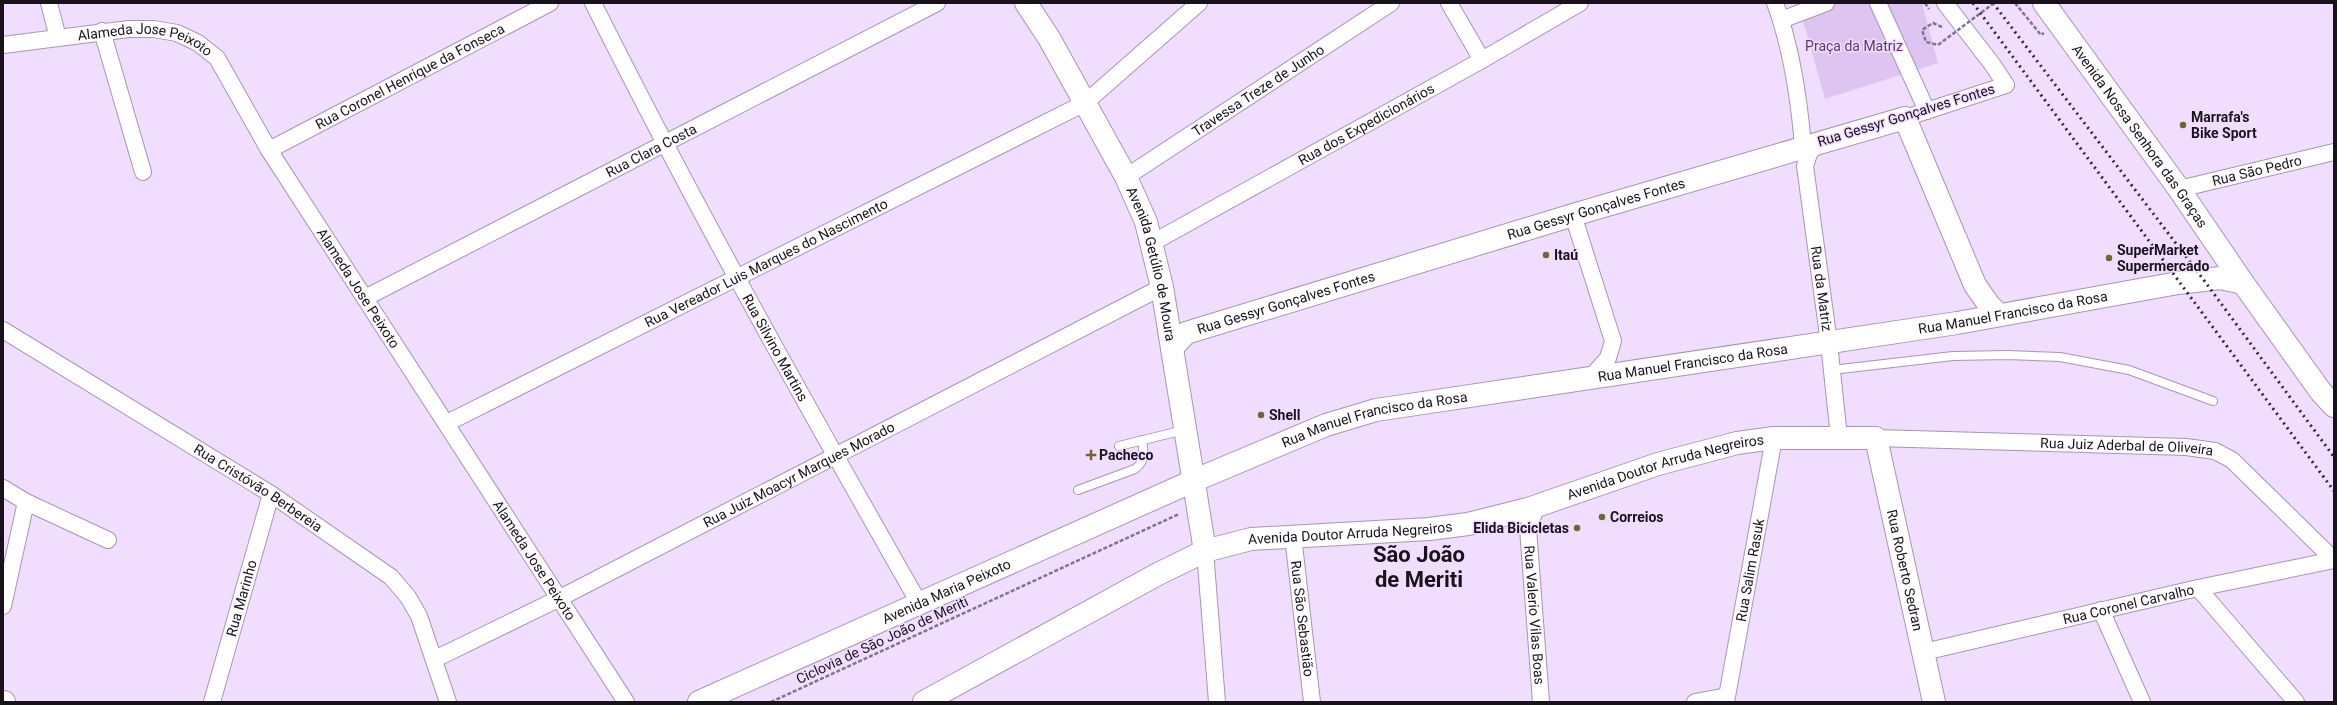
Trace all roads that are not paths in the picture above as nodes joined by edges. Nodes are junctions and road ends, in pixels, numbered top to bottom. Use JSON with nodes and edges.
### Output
{"nodes":[{"id":1,"x":49,"y":3,"type":"edge"},
{"id":2,"x":550,"y":3,"type":"edge"},
{"id":3,"x":593,"y":3,"type":"edge"},
{"id":4,"x":937,"y":3,"type":"edge"},
{"id":5,"x":1026,"y":3,"type":"edge"},
{"id":6,"x":1199,"y":3,"type":"edge"},
{"id":7,"x":1391,"y":3,"type":"edge"},
{"id":8,"x":1449,"y":3,"type":"edge"},
{"id":9,"x":1579,"y":3,"type":"edge"},
{"id":10,"x":1775,"y":3,"type":"edge"},
{"id":11,"x":1826,"y":3,"type":"edge"},
{"id":12,"x":1878,"y":3,"type":"edge"},
{"id":13,"x":1945,"y":3,"type":"edge"},
{"id":14,"x":2044,"y":3,"type":"edge"},
{"id":15,"x":1781,"y":20,"type":"junction"},
{"id":16,"x":102,"y":32,"type":"junction"},
{"id":17,"x":58,"y":38,"type":"junction"},
{"id":18,"x":3,"y":45,"type":"edge"},
{"id":19,"x":1482,"y":60,"type":"junction"},
{"id":20,"x":1085,"y":103,"type":"junction"},
{"id":21,"x":1927,"y":111,"type":"junction"},
{"id":22,"x":1905,"y":118,"type":"junction"},
{"id":23,"x":664,"y":144,"type":"junction"},
{"id":24,"x":1810,"y":145,"type":"junction"},
{"id":25,"x":269,"y":150,"type":"junction"},
{"id":26,"x":2334,"y":152,"type":"edge"},
{"id":27,"x":143,"y":172,"type":"dead end"},
{"id":28,"x":1126,"y":177,"type":"junction"},
{"id":29,"x":2180,"y":189,"type":"junction"},
{"id":30,"x":1573,"y":215,"type":"junction"},
{"id":31,"x":2212,"y":237,"type":"junction"},
{"id":32,"x":1152,"y":243,"type":"junction"},
{"id":33,"x":736,"y":278,"type":"junction"},
{"id":34,"x":2203,"y":279,"type":"junction"},
{"id":35,"x":2243,"y":283,"type":"junction"},
{"id":36,"x":1975,"y":285,"type":"junction"},
{"id":37,"x":1162,"y":287,"type":"junction"},
{"id":38,"x":365,"y":298,"type":"junction"},
{"id":39,"x":1998,"y":314,"type":"junction"},
{"id":40,"x":1957,"y":323,"type":"junction"},
{"id":41,"x":3,"y":330,"type":"edge"},
{"id":42,"x":1175,"y":335,"type":"junction"},
{"id":43,"x":1829,"y":343,"type":"junction"},
{"id":44,"x":1832,"y":370,"type":"junction"},
{"id":45,"x":1591,"y":377,"type":"junction"},
{"id":46,"x":2213,"y":401,"type":"dead end"},
{"id":47,"x":2334,"y":406,"type":"edge"},
{"id":48,"x":447,"y":423,"type":"junction"},
{"id":49,"x":1184,"y":430,"type":"junction"},
{"id":50,"x":1839,"y":437,"type":"junction"},
{"id":51,"x":1774,"y":438,"type":"junction"},
{"id":52,"x":1876,"y":438,"type":"junction"},
{"id":53,"x":1142,"y":440,"type":"junction"},
{"id":54,"x":1119,"y":446,"type":"dead end"},
{"id":55,"x":835,"y":456,"type":"junction"},
{"id":56,"x":1193,"y":481,"type":"junction"},
{"id":57,"x":3,"y":488,"type":"edge"},
{"id":58,"x":1078,"y":490,"type":"dead end"},
{"id":59,"x":271,"y":494,"type":"junction"},
{"id":60,"x":26,"y":502,"type":"junction"},
{"id":61,"x":1521,"y":520,"type":"junction"},
{"id":62,"x":1293,"y":536,"type":"junction"},
{"id":63,"x":108,"y":540,"type":"dead end"},
{"id":64,"x":1205,"y":550,"type":"junction"},
{"id":65,"x":2334,"y":560,"type":"edge"},
{"id":66,"x":2198,"y":588,"type":"junction"},
{"id":67,"x":560,"y":598,"type":"junction"},
{"id":68,"x":919,"y":603,"type":"junction"},
{"id":69,"x":3,"y":606,"type":"edge"},
{"id":70,"x":2101,"y":610,"type":"junction"},
{"id":71,"x":1924,"y":652,"type":"junction"},
{"id":72,"x":435,"y":659,"type":"junction"},
{"id":73,"x":1726,"y":699,"type":"edge"},
{"id":74,"x":212,"y":702,"type":"edge"},
{"id":75,"x":448,"y":702,"type":"edge"},
{"id":76,"x":626,"y":702,"type":"edge"},
{"id":77,"x":699,"y":702,"type":"edge"},
{"id":78,"x":924,"y":702,"type":"edge"},
{"id":79,"x":1217,"y":702,"type":"edge"},
{"id":80,"x":1312,"y":702,"type":"edge"},
{"id":81,"x":1541,"y":702,"type":"edge"},
{"id":82,"x":1695,"y":702,"type":"edge"},
{"id":83,"x":1934,"y":702,"type":"edge"},
{"id":84,"x":2142,"y":702,"type":"edge"},
{"id":85,"x":2296,"y":702,"type":"edge"}],
"edges":[{"from":1,"to":17,"type":"street"},
{"from":2,"to":25,"type":"street","name":"Rua Coronel Henrique da Fonseca"},
{"from":3,"to":23,"type":"street","name":"Rua Silvino Martins"},
{"from":4,"to":23,"type":"street","name":"Rua Clara Costa"},
{"from":5,"to":20,"type":"main road","name":"Avenida Getúlio de Moura"},
{"from":6,"to":20,"type":"street","name":"Rua Vereador Luis Marques do Nascimento"},
{"from":7,"to":28,"type":"street","name":"Travessa Treze de Junho"},
{"from":8,"to":19,"type":"street"},
{"from":9,"to":19,"type":"street","name":"Rua dos Expedicionários"},
{"from":10,"to":15,"type":"street"},
{"from":11,"to":15,"type":"street"},
{"from":12,"to":21,"type":"street"},
{"from":13,"to":21,"type":"street","name":"Rua Gessyr Gonçalves Fontes"},
{"from":14,"to":29,"type":"main road","name":"Avenida Nossa Senhora das Graças"},
{"from":15,"to":24,"type":"street"},
{"from":16,"to":17,"type":"street","name":"Alameda Jose Peixoto"},
{"from":16,"to":25,"type":"street","name":"Alameda Jose Peixoto"},
{"from":16,"to":27,"type":"street"},
{"from":17,"to":18,"type":"street","name":"Alameda Jose Peixoto"},
{"from":19,"to":32,"type":"street","name":"Rua dos Expedicionários"},
{"from":20,"to":28,"type":"main road","name":"Avenida Getúlio de Moura"},
{"from":20,"to":33,"type":"street","name":"Rua Vereador Luis Marques do Nascimento"},
{"from":21,"to":22,"type":"street","name":"Rua Gessyr Gonçalves Fontes"},
{"from":22,"to":24,"type":"main road","name":"Rua Gessyr Gonçalves Fontes"},
{"from":22,"to":36,"type":"main road"},
{"from":23,"to":33,"type":"street","name":"Rua Silvino Martins"},
{"from":23,"to":38,"type":"street","name":"Rua Clara Costa"},
{"from":24,"to":30,"type":"main road","name":"Rua Gessyr Gonçalves Fontes"},
{"from":24,"to":43,"type":"street","name":"Rua da Matriz"},
{"from":25,"to":38,"type":"street","name":"Alameda Jose Peixoto"},
{"from":26,"to":29,"type":"street","name":"Rua São Pedro"},
{"from":28,"to":32,"type":"main road","name":"Avenida Getúlio de Moura"},
{"from":29,"to":31,"type":"main road","name":"Avenida Nossa Senhora das Graças"},
{"from":30,"to":42,"type":"main road","name":"Rua Gessyr Gonçalves Fontes"},
{"from":30,"to":45,"type":"street"},
{"from":31,"to":34,"type":"main road"},
{"from":31,"to":35,"type":"main road","name":"Avenida Nossa Senhora das Graças"},
{"from":32,"to":37,"type":"main road","name":"Avenida Getúlio de Moura"},
{"from":33,"to":48,"type":"street","name":"Rua Vereador Luis Marques do Nascimento"},
{"from":33,"to":55,"type":"street","name":"Rua Silvino Martins"},
{"from":34,"to":35,"type":"main road","name":"Rua Manuel Francisco da Rosa"},
{"from":34,"to":39,"type":"main road","name":"Rua Manuel Francisco da Rosa"},
{"from":35,"to":47,"type":"main road","name":"Avenida Nossa Senhora das Graças"},
{"from":36,"to":39,"type":"main road"},
{"from":36,"to":40,"type":"main road"},
{"from":37,"to":42,"type":"main road","name":"Avenida Getúlio de Moura"},
{"from":37,"to":55,"type":"street","name":"Rua Juiz Moacyr Marques Morado"},
{"from":38,"to":48,"type":"street","name":"Alameda Jose Peixoto"},
{"from":39,"to":40,"type":"main road","name":"Rua Manuel Francisco da Rosa"},
{"from":40,"to":43,"type":"main road","name":"Rua Manuel Francisco da Rosa"},
{"from":41,"to":59,"type":"street","name":"Rua Cristóvão Berbereia"},
{"from":42,"to":49,"type":"main road","name":"Avenida Getúlio de Moura"},
{"from":43,"to":44,"type":"street","name":"Rua da Matriz"},
{"from":43,"to":45,"type":"main road","name":"Rua Manuel Francisco da Rosa"},
{"from":44,"to":46,"type":"lane"},
{"from":44,"to":50,"type":"street","name":"Rua da Matriz"},
{"from":45,"to":56,"type":"main road","name":"Rua Manuel Francisco da Rosa"},
{"from":48,"to":67,"type":"street","name":"Alameda Jose Peixoto"},
{"from":49,"to":53,"type":"lane"},
{"from":49,"to":56,"type":"main road","name":"Avenida Getúlio de Moura"},
{"from":50,"to":51,"type":"main road","name":"Avenida Doutor Arruda Negreiros"},
{"from":50,"to":52,"type":"main road","name":"Avenida Doutor Arruda Negreiros"},
{"from":51,"to":61,"type":"main road","name":"Avenida Doutor Arruda Negreiros"},
{"from":51,"to":73,"type":"street","name":"Rua Salim Rasuk"},
{"from":52,"to":65,"type":"street","name":"Rua Juiz Aderbal de Oliveira"},
{"from":52,"to":71,"type":"main road","name":"Rua Roberto Sedran"},
{"from":53,"to":54,"type":"lane"},
{"from":53,"to":58,"type":"lane"},
{"from":55,"to":67,"type":"street","name":"Rua Juiz Moacyr Marques Morado"},
{"from":55,"to":68,"type":"street","name":"Rua Silvino Martins"},
{"from":56,"to":64,"type":"main road","name":"Avenida Getúlio de Moura"},
{"from":56,"to":68,"type":"main road","name":"Avenida Maria Peixoto"},
{"from":57,"to":60,"type":"street"},
{"from":59,"to":72,"type":"street","name":"Rua Cristóvão Berbereia"},
{"from":59,"to":74,"type":"street","name":"Rua Marinho"},
{"from":60,"to":63,"type":"street"},
{"from":60,"to":69,"type":"street"},
{"from":61,"to":62,"type":"main road","name":"Avenida Doutor Arruda Negreiros"},
{"from":61,"to":81,"type":"street","name":"Rua Valerio Vilas Boas"},
{"from":62,"to":64,"type":"main road","name":"Avenida Doutor Arruda Negreiros"},
{"from":62,"to":80,"type":"street","name":"Rua São Sebastião"},
{"from":64,"to":78,"type":"main road","name":"Avenida Doutor Arruda Negreiros"},
{"from":64,"to":79,"type":"street"},
{"from":65,"to":66,"type":"street","name":"Rua Coronel Carvalho"},
{"from":66,"to":70,"type":"street","name":"Rua Coronel Carvalho"},
{"from":66,"to":85,"type":"street"},
{"from":67,"to":72,"type":"street","name":"Rua Juiz Moacyr Marques Morado"},
{"from":67,"to":76,"type":"street","name":"Alameda Jose Peixoto"},
{"from":68,"to":77,"type":"main road","name":"Avenida Maria Peixoto"},
{"from":70,"to":71,"type":"street","name":"Rua Coronel Carvalho"},
{"from":70,"to":84,"type":"street"},
{"from":71,"to":83,"type":"main road","name":"Rua Roberto Sedran"},
{"from":72,"to":75,"type":"street","name":"Rua Cristóvão Berbereia"},
{"from":73,"to":82,"type":"street"}]}
